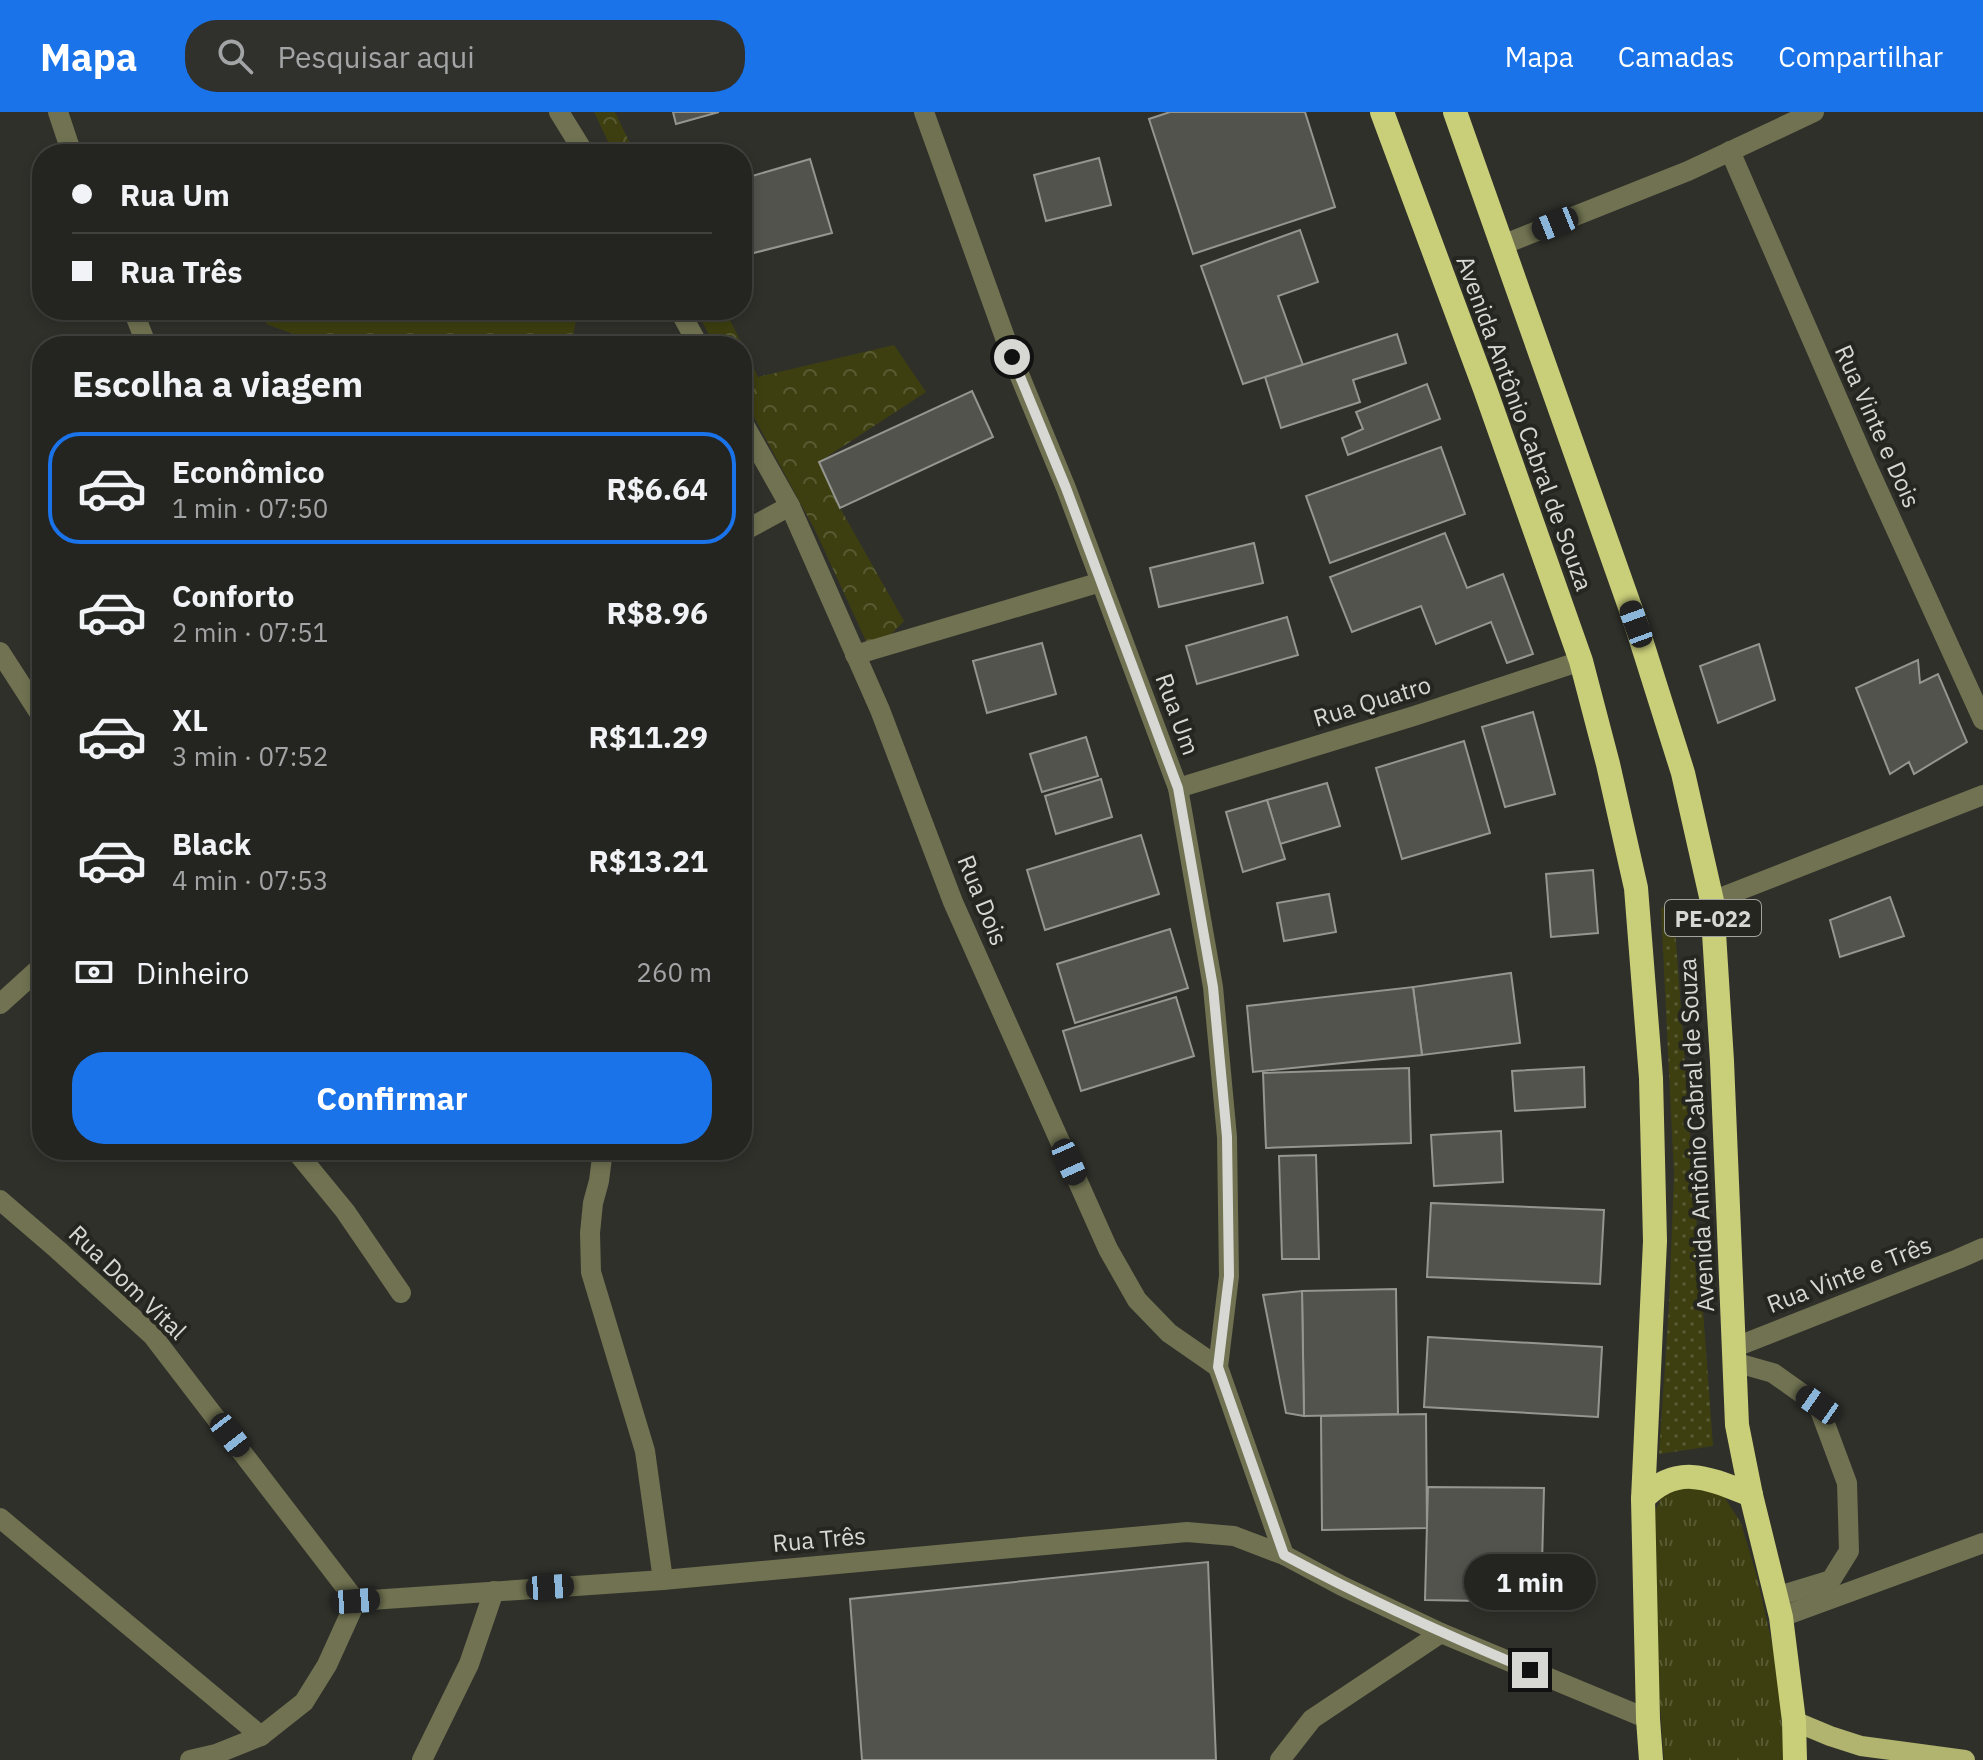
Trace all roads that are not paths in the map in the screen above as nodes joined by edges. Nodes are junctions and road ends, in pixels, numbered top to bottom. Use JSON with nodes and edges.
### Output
{"nodes":[{"id":1,"x":58,"y":112,"type":"edge"},
{"id":2,"x":559,"y":112,"type":"edge"},
{"id":3,"x":924,"y":112,"type":"edge"},
{"id":4,"x":1382,"y":112,"type":"edge"},
{"id":5,"x":1455,"y":112,"type":"edge"},
{"id":6,"x":1814,"y":112,"type":"edge"},
{"id":7,"x":69,"y":144,"type":"edge"},
{"id":8,"x":579,"y":144,"type":"edge"},
{"id":9,"x":1730,"y":151,"type":"junction"},
{"id":10,"x":1502,"y":245,"type":"junction"},
{"id":11,"x":752,"y":439,"type":"edge"},
{"id":12,"x":790,"y":506,"type":"junction"},
{"id":13,"x":752,"y":527,"type":"edge"},
{"id":14,"x":1101,"y":582,"type":"junction"},
{"id":15,"x":0,"y":652,"type":"edge"},
{"id":16,"x":855,"y":655,"type":"junction"},
{"id":17,"x":1581,"y":661,"type":"junction"},
{"id":18,"x":32,"y":702,"type":"edge"},
{"id":19,"x":1983,"y":720,"type":"edge"},
{"id":20,"x":1178,"y":788,"type":"junction"},
{"id":21,"x":1983,"y":795,"type":"edge"},
{"id":22,"x":1712,"y":901,"type":"junction"},
{"id":23,"x":32,"y":975,"type":"edge"},
{"id":24,"x":0,"y":1004,"type":"edge"},
{"id":25,"x":303,"y":1160,"type":"edge"},
{"id":26,"x":602,"y":1160,"type":"edge"},
{"id":27,"x":0,"y":1200,"type":"edge"},
{"id":28,"x":1983,"y":1248,"type":"edge"},
{"id":29,"x":401,"y":1293,"type":"dead end"},
{"id":30,"x":1734,"y":1355,"type":"junction"},
{"id":31,"x":1218,"y":1367,"type":"junction"},
{"id":32,"x":1751,"y":1495,"type":"junction"},
{"id":33,"x":1643,"y":1499,"type":"junction"},
{"id":34,"x":0,"y":1518,"type":"edge"},
{"id":35,"x":1983,"y":1543,"type":"edge"},
{"id":36,"x":1284,"y":1555,"type":"junction"},
{"id":37,"x":663,"y":1580,"type":"junction"},
{"id":38,"x":494,"y":1591,"type":"junction"},
{"id":39,"x":356,"y":1601,"type":"junction"},
{"id":40,"x":1778,"y":1607,"type":"junction"},
{"id":41,"x":1441,"y":1633,"type":"junction"},
{"id":42,"x":1648,"y":1719,"type":"junction"},
{"id":43,"x":1794,"y":1721,"type":"junction"},
{"id":44,"x":261,"y":1736,"type":"junction"},
{"id":45,"x":190,"y":1760,"type":"edge"},
{"id":46,"x":422,"y":1760,"type":"edge"},
{"id":47,"x":1280,"y":1760,"type":"edge"},
{"id":48,"x":1651,"y":1760,"type":"edge"},
{"id":49,"x":1795,"y":1760,"type":"edge"},
{"id":50,"x":1965,"y":1760,"type":"edge"}],
"edges":[{"from":1,"to":7,"type":"street"},
{"from":2,"to":8,"type":"street"},
{"from":3,"to":14,"type":"street","name":"Rua Um"},
{"from":4,"to":17,"type":"highway","name":"Avenida Antônio Cabral de Souza","number":"PE-022"},
{"from":5,"to":10,"type":"highway","name":"Avenida Antônio Cabral de Souza","number":"PE-022"},
{"from":6,"to":9,"type":"street"},
{"from":9,"to":10,"type":"street"},
{"from":9,"to":19,"type":"street","name":"Rua Vinte e Dois"},
{"from":10,"to":22,"type":"highway","name":"Avenida Antônio Cabral de Souza","number":"PE-022"},
{"from":11,"to":12,"type":"street","name":"Rua Dois"},
{"from":12,"to":13,"type":"street"},
{"from":12,"to":16,"type":"street","name":"Rua Dois"},
{"from":14,"to":16,"type":"street"},
{"from":14,"to":20,"type":"street","name":"Rua Um"},
{"from":15,"to":18,"type":"street"},
{"from":16,"to":31,"type":"street","name":"Rua Dois"},
{"from":17,"to":20,"type":"street","name":"Rua Quatro"},
{"from":17,"to":33,"type":"highway","name":"Avenida Antônio Cabral de Souza","number":"PE-022"},
{"from":20,"to":31,"type":"street","name":"Rua Um"},
{"from":21,"to":22,"type":"street"},
{"from":22,"to":30,"type":"highway","name":"Avenida Antônio Cabral de Souza","number":"PE-022"},
{"from":23,"to":24,"type":"street"},
{"from":25,"to":29,"type":"street"},
{"from":26,"to":37,"type":"street"},
{"from":27,"to":39,"type":"street","name":"Rua Dom Vital"},
{"from":28,"to":30,"type":"street","name":"Rua Vinte e Três"},
{"from":30,"to":32,"type":"highway","name":"Avenida Antônio Cabral de Souza","number":"PE-022"},
{"from":30,"to":40,"type":"street"},
{"from":31,"to":36,"type":"street"},
{"from":32,"to":33,"type":"highway"},
{"from":32,"to":40,"type":"highway","name":"Avenida Antônio Cabral de Souza","number":"PE-022"},
{"from":33,"to":42,"type":"highway","name":"Avenida Antônio Cabral de Souza","number":"PE-022"},
{"from":34,"to":44,"type":"street"},
{"from":35,"to":40,"type":"street"},
{"from":36,"to":37,"type":"street","name":"Rua Três"},
{"from":36,"to":41,"type":"street","name":"Rua Três"},
{"from":37,"to":38,"type":"street","name":"Rua Três"},
{"from":38,"to":39,"type":"street","name":"Rua Três"},
{"from":38,"to":46,"type":"street"},
{"from":39,"to":44,"type":"street"},
{"from":40,"to":43,"type":"highway","name":"Avenida Antônio Cabral de Souza","number":"PE-022"},
{"from":41,"to":42,"type":"street","name":"Rua Três"},
{"from":41,"to":47,"type":"street"},
{"from":42,"to":48,"type":"highway","name":"Avenida Antônio Cabral de Souza","number":"PE-022"},
{"from":43,"to":49,"type":"highway","name":"Avenida Antônio Cabral de Souza","number":"PE-022"},
{"from":43,"to":50,"type":"main road"},
{"from":44,"to":45,"type":"street"}]}
